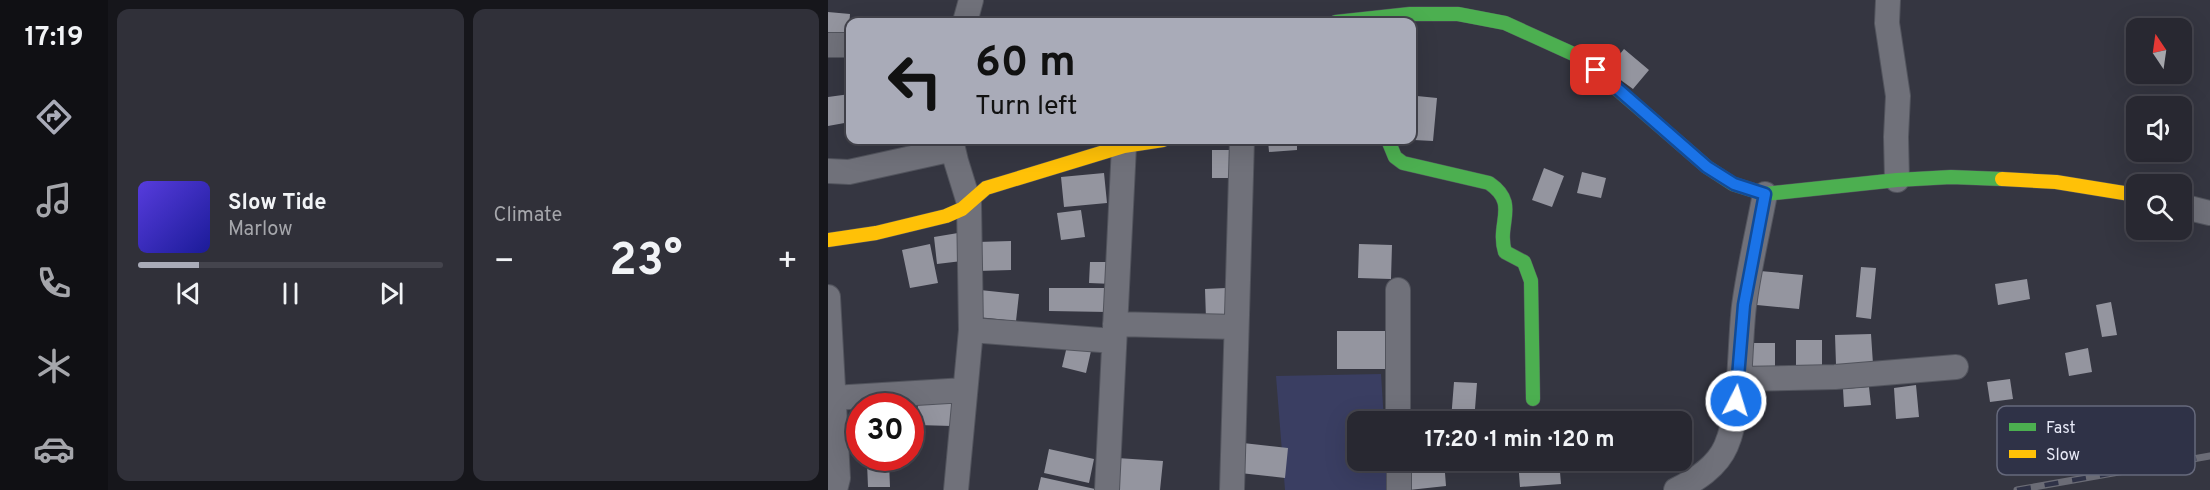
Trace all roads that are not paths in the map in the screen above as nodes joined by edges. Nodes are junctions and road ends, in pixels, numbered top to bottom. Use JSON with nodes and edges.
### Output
{"nodes":[{"id":1,"x":971,"y":0,"type":"edge"},
{"id":2,"x":1888,"y":0,"type":"edge"},
{"id":3,"x":966,"y":18,"type":"edge"},
{"id":4,"x":1373,"y":18,"type":"edge"},
{"id":5,"x":828,"y":45,"type":"edge"},
{"id":6,"x":846,"y":45,"type":"edge"},
{"id":7,"x":952,"y":144,"type":"edge"},
{"id":8,"x":1137,"y":144,"type":"edge"},
{"id":9,"x":1242,"y":144,"type":"edge"},
{"id":10,"x":1390,"y":144,"type":"edge"},
{"id":11,"x":1124,"y":146,"type":"junction"},
{"id":12,"x":828,"y":171,"type":"edge"},
{"id":13,"x":1897,"y":180,"type":"junction"},
{"id":14,"x":2126,"y":193,"type":"edge"},
{"id":15,"x":969,"y":204,"type":"junction"},
{"id":16,"x":1762,"y":205,"type":"junction"},
{"id":17,"x":2192,"y":209,"type":"edge"},
{"id":18,"x":2210,"y":213,"type":"edge"},
{"id":19,"x":828,"y":240,"type":"edge"},
{"id":20,"x":1398,"y":290,"type":"dead end"},
{"id":21,"x":828,"y":297,"type":"edge"},
{"id":22,"x":1236,"y":327,"type":"junction"},
{"id":23,"x":971,"y":330,"type":"junction"},
{"id":24,"x":1115,"y":333,"type":"junction"},
{"id":25,"x":1956,"y":367,"type":"dead end"},
{"id":26,"x":1738,"y":380,"type":"junction"},
{"id":27,"x":965,"y":390,"type":"junction"},
{"id":28,"x":833,"y":398,"type":"junction"},
{"id":29,"x":1533,"y":399,"type":"dead end"},
{"id":30,"x":1398,"y":411,"type":"edge"},
{"id":31,"x":1398,"y":471,"type":"edge"},
{"id":32,"x":835,"y":490,"type":"edge"},
{"id":33,"x":956,"y":490,"type":"edge"},
{"id":34,"x":1107,"y":490,"type":"edge"},
{"id":35,"x":1232,"y":490,"type":"edge"},
{"id":36,"x":1399,"y":490,"type":"edge"},
{"id":37,"x":1676,"y":490,"type":"edge"}],
"edges":[{"from":1,"to":3,"type":"street"},
{"from":2,"to":13,"type":"street"},
{"from":4,"to":16,"type":"street"},
{"from":5,"to":6,"type":"street"},
{"from":7,"to":12,"type":"street"},
{"from":7,"to":15,"type":"street"},
{"from":8,"to":11,"type":"street"},
{"from":9,"to":22,"type":"street"},
{"from":10,"to":29,"type":"street"},
{"from":11,"to":15,"type":"street"},
{"from":11,"to":24,"type":"street"},
{"from":13,"to":14,"type":"street"},
{"from":13,"to":16,"type":"street"},
{"from":15,"to":19,"type":"street"},
{"from":15,"to":23,"type":"street"},
{"from":16,"to":26,"type":"street"},
{"from":17,"to":18,"type":"street"},
{"from":20,"to":30,"type":"street"},
{"from":21,"to":28,"type":"street"},
{"from":22,"to":24,"type":"street"},
{"from":22,"to":35,"type":"street"},
{"from":23,"to":24,"type":"street"},
{"from":23,"to":27,"type":"street"},
{"from":24,"to":34,"type":"street"},
{"from":25,"to":26,"type":"street"},
{"from":26,"to":37,"type":"street"},
{"from":27,"to":28,"type":"street"},
{"from":27,"to":33,"type":"street"},
{"from":28,"to":32,"type":"street"},
{"from":31,"to":36,"type":"street"}]}
